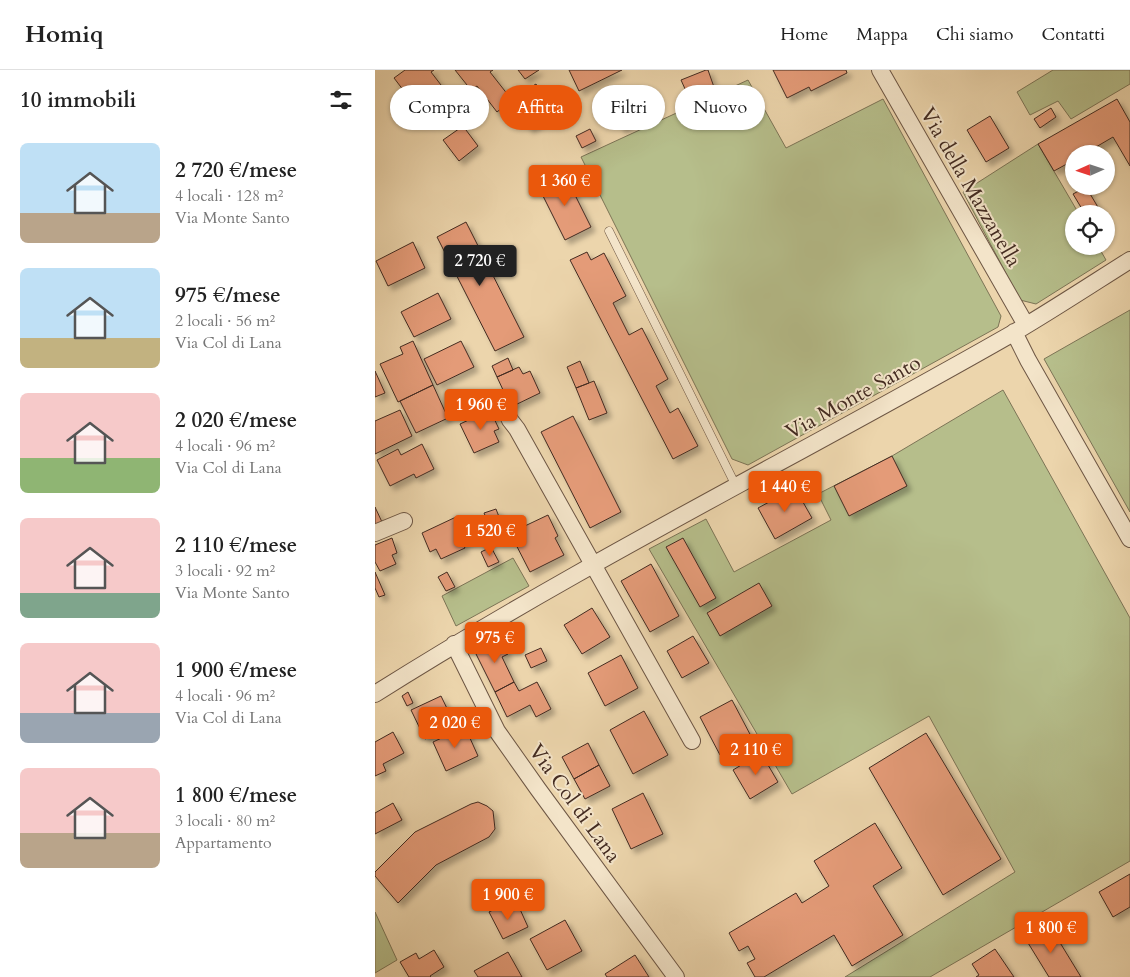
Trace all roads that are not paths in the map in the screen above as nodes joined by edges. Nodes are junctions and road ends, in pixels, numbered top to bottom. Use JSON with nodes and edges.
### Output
{"nodes":[{"id":1,"x":880,"y":70,"type":"edge"},
{"id":2,"x":609,"y":231,"type":"dead end"},
{"id":3,"x":1130,"y":260,"type":"edge"},
{"id":4,"x":1020,"y":328,"type":"junction"},
{"id":5,"x":503,"y":405,"type":"dead end"},
{"id":6,"x":736,"y":486,"type":"junction"},
{"id":7,"x":404,"y":521,"type":"dead end"},
{"id":8,"x":375,"y":533,"type":"edge"},
{"id":9,"x":1130,"y":539,"type":"edge"},
{"id":10,"x":593,"y":565,"type":"junction"},
{"id":11,"x":454,"y":644,"type":"junction"},
{"id":12,"x":375,"y":694,"type":"edge"},
{"id":13,"x":692,"y":741,"type":"dead end"},
{"id":14,"x":676,"y":977,"type":"edge"}],
"edges":[{"from":1,"to":4,"type":"street","name":"Via della Mazzanella"},
{"from":2,"to":6,"type":"lane"},
{"from":3,"to":4,"type":"street","name":"Via Monte Santo"},
{"from":4,"to":6,"type":"street","name":"Via Monte Santo"},
{"from":4,"to":9,"type":"street","name":"Via della Mazzanella"},
{"from":5,"to":10,"type":"street"},
{"from":6,"to":10,"type":"street","name":"Via Monte Santo"},
{"from":7,"to":8,"type":"street"},
{"from":10,"to":11,"type":"street","name":"Via Monte Santo"},
{"from":10,"to":13,"type":"street"},
{"from":11,"to":12,"type":"street","name":"Via Monte Santo"},
{"from":11,"to":14,"type":"street","name":"Via Col di Lana"}]}
